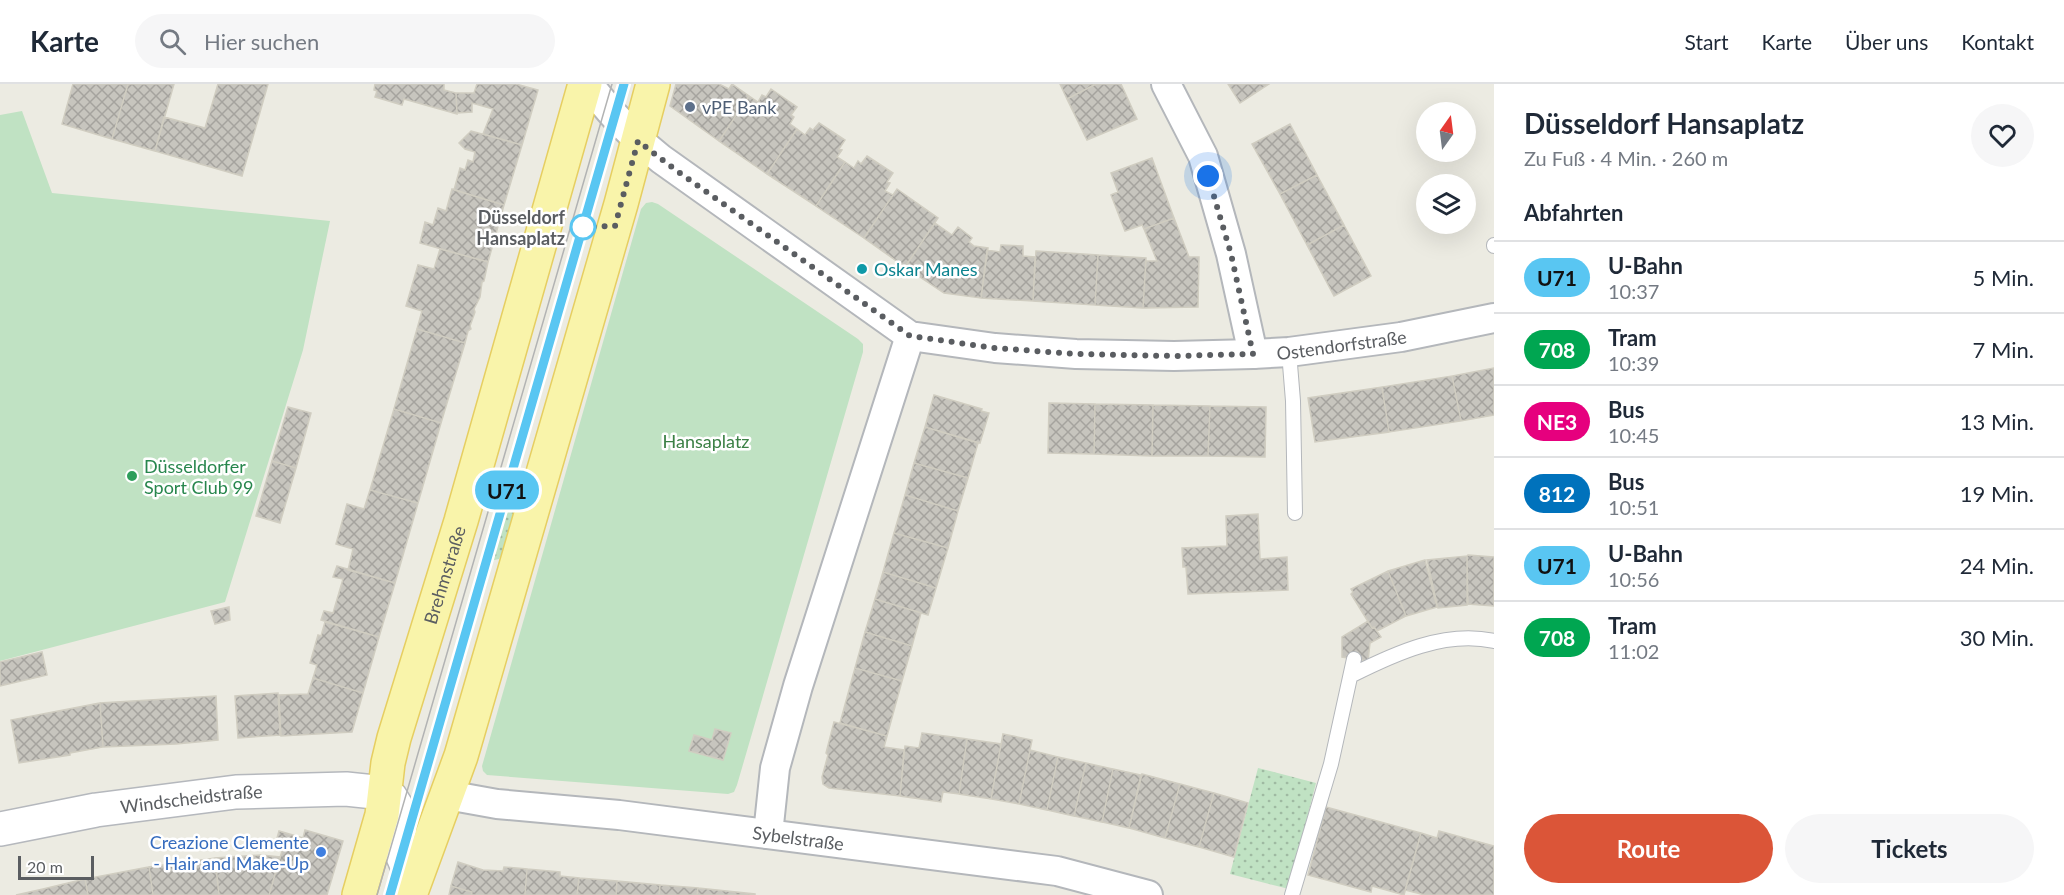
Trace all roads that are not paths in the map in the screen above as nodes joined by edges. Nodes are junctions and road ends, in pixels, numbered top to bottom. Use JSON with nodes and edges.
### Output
{"nodes":[{"id":1,"x":587,"y":84,"type":"edge"},
{"id":2,"x":653,"y":84,"type":"edge"},
{"id":3,"x":1166,"y":84,"type":"edge"},
{"id":4,"x":638,"y":141,"type":"junction"},
{"id":5,"x":1494,"y":318,"type":"edge"},
{"id":6,"x":910,"y":336,"type":"junction"},
{"id":7,"x":1289,"y":352,"type":"junction"},
{"id":8,"x":1253,"y":354,"type":"junction"},
{"id":9,"x":1295,"y":513,"type":"dead end"},
{"id":10,"x":1494,"y":641,"type":"edge"},
{"id":11,"x":1354,"y":659,"type":"dead end"},
{"id":12,"x":1352,"y":675,"type":"junction"},
{"id":13,"x":384,"y":793,"type":"junction"},
{"id":14,"x":447,"y":795,"type":"junction"},
{"id":15,"x":0,"y":829,"type":"edge"},
{"id":16,"x":768,"y":834,"type":"junction"},
{"id":17,"x":412,"y":889,"type":"edge"},
{"id":18,"x":359,"y":895,"type":"edge"},
{"id":19,"x":1148,"y":895,"type":"edge"},
{"id":20,"x":1292,"y":895,"type":"edge"}],
"edges":[{"from":1,"to":4,"type":"street","name":"Brehmstraße"},
{"from":1,"to":13,"type":"main road","name":"Brehmstraße"},
{"from":2,"to":4,"type":"main road"},
{"from":3,"to":8,"type":"street"},
{"from":4,"to":6,"type":"street","name":"Ostendorfstraße"},
{"from":4,"to":14,"type":"main road"},
{"from":5,"to":7,"type":"street","name":"Ostendorfstraße"},
{"from":6,"to":8,"type":"street","name":"Ostendorfstraße"},
{"from":6,"to":16,"type":"street"},
{"from":7,"to":8,"type":"street","name":"Ostendorfstraße"},
{"from":7,"to":9,"type":"lane"},
{"from":10,"to":12,"type":"lane"},
{"from":11,"to":12,"type":"lane"},
{"from":12,"to":20,"type":"lane"},
{"from":13,"to":15,"type":"main road","name":"Windscheidstraße"},
{"from":13,"to":17,"type":"main road"},
{"from":13,"to":18,"type":"main road","name":"Brehmstraße"},
{"from":14,"to":16,"type":"street","name":"Sybelstraße"},
{"from":14,"to":17,"type":"main road"},
{"from":16,"to":19,"type":"street","name":"Sybelstraße"}]}
